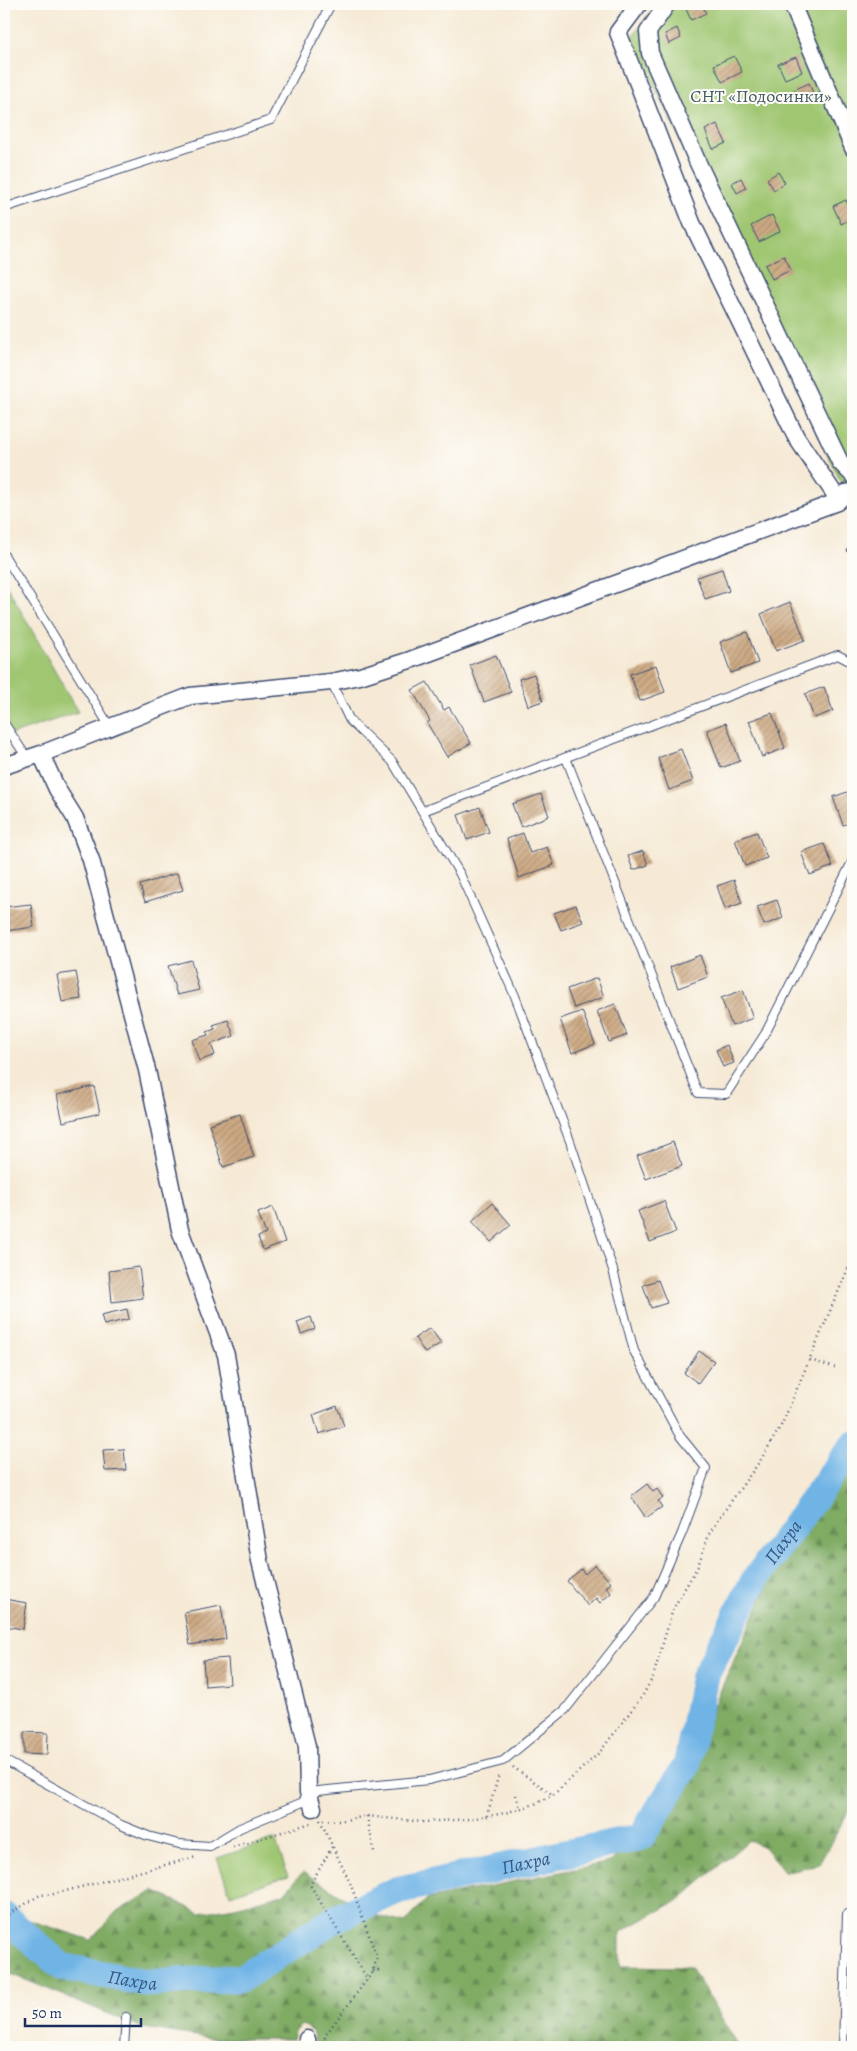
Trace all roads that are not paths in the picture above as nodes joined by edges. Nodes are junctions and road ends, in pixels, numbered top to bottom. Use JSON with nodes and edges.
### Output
{"nodes":[{"id":1,"x":332,"y":4,"type":"edge"},
{"id":2,"x":639,"y":4,"type":"edge"},
{"id":3,"x":666,"y":4,"type":"edge"},
{"id":4,"x":792,"y":4,"type":"edge"},
{"id":5,"x":853,"y":148,"type":"edge"},
{"id":6,"x":4,"y":208,"type":"edge"},
{"id":7,"x":853,"y":475,"type":"edge"},
{"id":8,"x":853,"y":492,"type":"edge"},
{"id":9,"x":838,"y":499,"type":"junction"},
{"id":10,"x":4,"y":555,"type":"edge"},
{"id":11,"x":853,"y":663,"type":"edge"},
{"id":12,"x":330,"y":682,"type":"junction"},
{"id":13,"x":4,"y":724,"type":"edge"},
{"id":14,"x":110,"y":727,"type":"junction"},
{"id":15,"x":34,"y":756,"type":"junction"},
{"id":16,"x":566,"y":758,"type":"junction"},
{"id":17,"x":4,"y":766,"type":"edge"},
{"id":18,"x":422,"y":811,"type":"junction"},
{"id":19,"x":853,"y":860,"type":"edge"},
{"id":20,"x":4,"y":1760,"type":"edge"},
{"id":21,"x":308,"y":1792,"type":"junction"},
{"id":22,"x":316,"y":1814,"type":"road end"},
{"id":23,"x":847,"y":1914,"type":"dead end"},
{"id":24,"x":126,"y":2017,"type":"dead end"},
{"id":25,"x":124,"y":2047,"type":"edge"},
{"id":26,"x":843,"y":2047,"type":"edge"}],
"edges":[{"from":1,"to":6,"type":"lane"},
{"from":2,"to":9,"type":"street"},
{"from":3,"to":7,"type":"street"},
{"from":4,"to":5,"type":"street"},
{"from":8,"to":9,"type":"street"},
{"from":9,"to":12,"type":"street"},
{"from":10,"to":14,"type":"lane"},
{"from":11,"to":16,"type":"lane"},
{"from":12,"to":14,"type":"street"},
{"from":12,"to":18,"type":"lane"},
{"from":13,"to":15,"type":"lane"},
{"from":14,"to":15,"type":"street"},
{"from":15,"to":17,"type":"street"},
{"from":15,"to":21,"type":"street"},
{"from":16,"to":18,"type":"lane"},
{"from":16,"to":19,"type":"lane"},
{"from":18,"to":21,"type":"lane"},
{"from":20,"to":21,"type":"lane"},
{"from":21,"to":22,"type":"street"},
{"from":23,"to":26,"type":"lane"},
{"from":24,"to":25,"type":"lane"}]}
